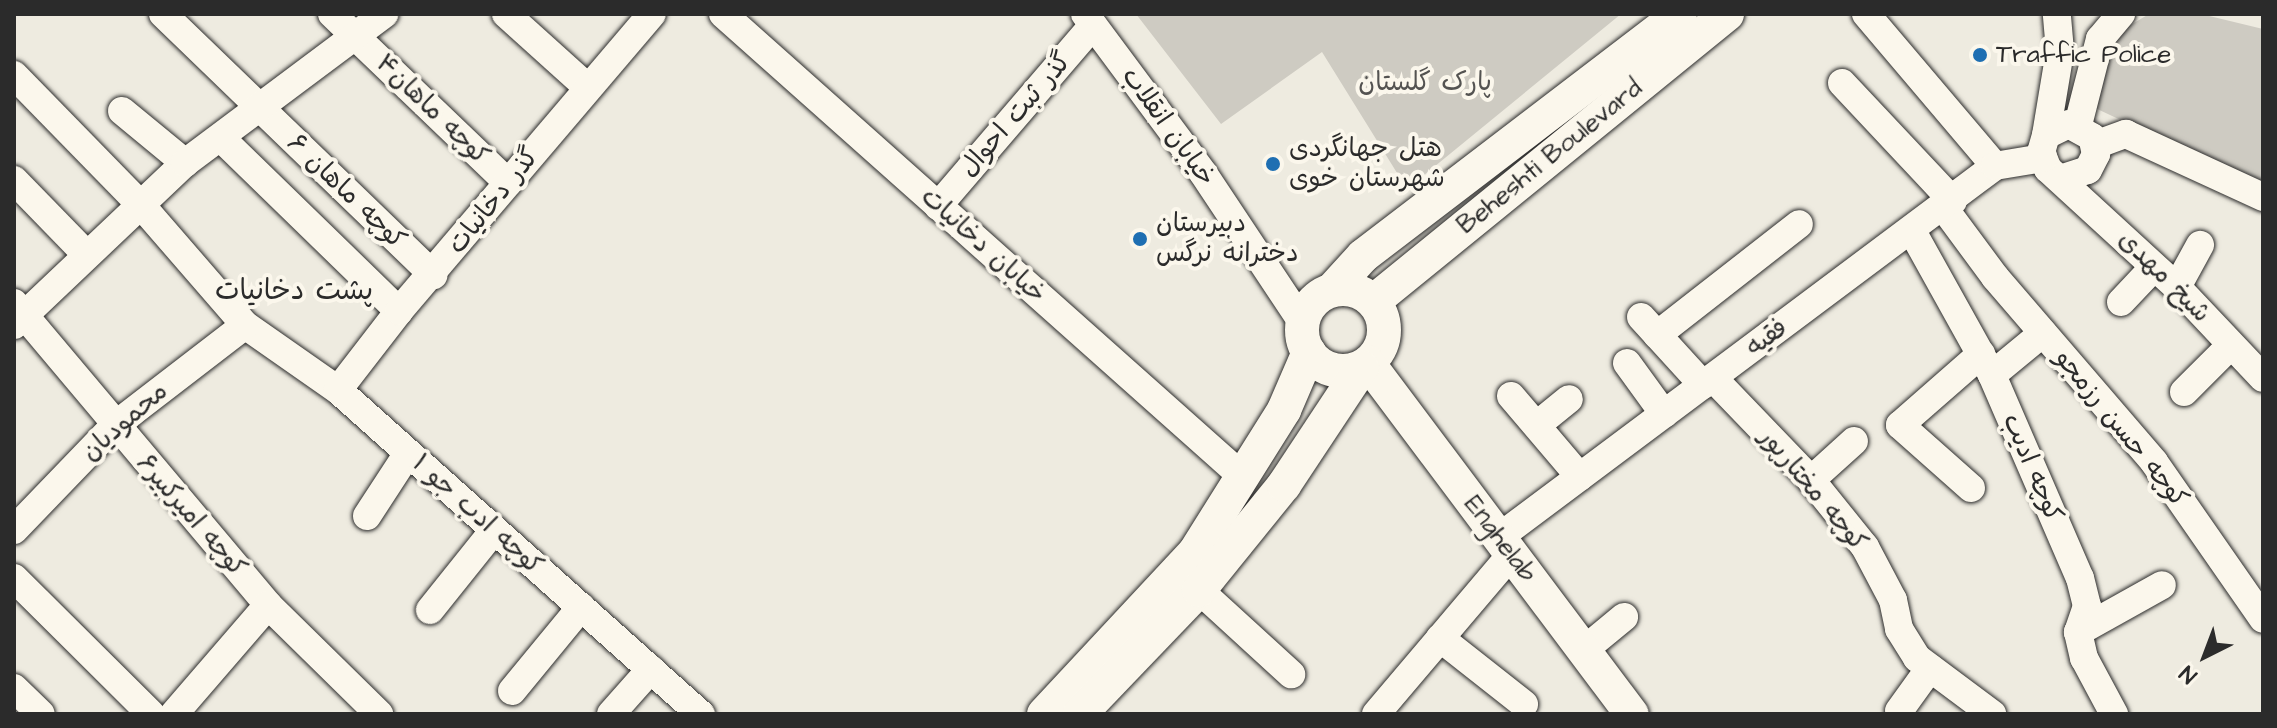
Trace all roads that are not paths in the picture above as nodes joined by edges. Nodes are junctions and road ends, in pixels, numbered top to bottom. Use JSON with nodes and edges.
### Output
{"nodes":[{"id":1,"x":163,"y":14,"type":"edge"},
{"id":2,"x":332,"y":14,"type":"edge"},
{"id":3,"x":384,"y":14,"type":"edge"},
{"id":4,"x":506,"y":14,"type":"edge"},
{"id":5,"x":652,"y":14,"type":"edge"},
{"id":6,"x":723,"y":14,"type":"edge"},
{"id":7,"x":1680,"y":14,"type":"edge"},
{"id":8,"x":1727,"y":14,"type":"edge"},
{"id":9,"x":1866,"y":14,"type":"edge"},
{"id":10,"x":2057,"y":14,"type":"edge"},
{"id":11,"x":2121,"y":14,"type":"edge"},
{"id":12,"x":1089,"y":20,"type":"edge"},
{"id":13,"x":357,"y":38,"type":"junction"},
{"id":14,"x":14,"y":75,"type":"edge"},
{"id":15,"x":1842,"y":83,"type":"dead end"},
{"id":16,"x":587,"y":87,"type":"junction"},
{"id":17,"x":259,"y":108,"type":"junction"},
{"id":18,"x":122,"y":111,"type":"dead end"},
{"id":19,"x":2087,"y":135,"type":"junction"},
{"id":20,"x":222,"y":139,"type":"junction"},
{"id":21,"x":2044,"y":146,"type":"junction"},
{"id":22,"x":185,"y":163,"type":"junction"},
{"id":23,"x":1995,"y":166,"type":"junction"},
{"id":24,"x":2063,"y":178,"type":"junction"},
{"id":25,"x":14,"y":180,"type":"edge"},
{"id":26,"x":508,"y":183,"type":"junction"},
{"id":27,"x":2263,"y":197,"type":"edge"},
{"id":28,"x":1948,"y":204,"type":"junction"},
{"id":29,"x":141,"y":205,"type":"junction"},
{"id":30,"x":938,"y":206,"type":"junction"},
{"id":31,"x":1799,"y":224,"type":"dead end"},
{"id":32,"x":1912,"y":231,"type":"junction"},
{"id":33,"x":2200,"y":245,"type":"dead end"},
{"id":34,"x":86,"y":254,"type":"junction"},
{"id":35,"x":2154,"y":267,"type":"junction"},
{"id":36,"x":433,"y":275,"type":"junction"},
{"id":37,"x":2177,"y":287,"type":"junction"},
{"id":38,"x":1332,"y":290,"type":"junction"},
{"id":39,"x":1374,"y":301,"type":"junction"},
{"id":40,"x":2121,"y":302,"type":"dead end"},
{"id":41,"x":399,"y":311,"type":"junction"},
{"id":42,"x":18,"y":315,"type":"edge"},
{"id":43,"x":245,"y":325,"type":"junction"},
{"id":44,"x":2043,"y":333,"type":"junction"},
{"id":45,"x":1306,"y":337,"type":"junction"},
{"id":46,"x":2231,"y":345,"type":"junction"},
{"id":47,"x":1627,"y":363,"type":"dead end"},
{"id":48,"x":1365,"y":365,"type":"junction"},
{"id":49,"x":1986,"y":365,"type":"junction"},
{"id":50,"x":2263,"y":378,"type":"edge"},
{"id":51,"x":1708,"y":382,"type":"junction"},
{"id":52,"x":338,"y":390,"type":"junction"},
{"id":53,"x":2184,"y":392,"type":"dead end"},
{"id":54,"x":1511,"y":396,"type":"dead end"},
{"id":55,"x":1569,"y":399,"type":"dead end"},
{"id":56,"x":1284,"y":410,"type":"junction"},
{"id":57,"x":1664,"y":414,"type":"junction"},
{"id":58,"x":1537,"y":425,"type":"junction"},
{"id":59,"x":114,"y":426,"type":"junction"},
{"id":60,"x":1320,"y":433,"type":"junction"},
{"id":61,"x":1854,"y":441,"type":"dead end"},
{"id":62,"x":408,"y":453,"type":"junction"},
{"id":63,"x":1243,"y":477,"type":"junction"},
{"id":64,"x":1580,"y":477,"type":"junction"},
{"id":65,"x":1811,"y":480,"type":"junction"},
{"id":66,"x":1971,"y":488,"type":"dead end"},
{"id":67,"x":367,"y":516,"type":"dead end"},
{"id":68,"x":14,"y":530,"type":"edge"},
{"id":69,"x":494,"y":530,"type":"junction"},
{"id":70,"x":1505,"y":546,"type":"junction"},
{"id":71,"x":14,"y":578,"type":"edge"},
{"id":72,"x":2162,"y":585,"type":"dead end"},
{"id":73,"x":1199,"y":590,"type":"junction"},
{"id":74,"x":268,"y":605,"type":"junction"},
{"id":75,"x":581,"y":607,"type":"junction"},
{"id":76,"x":430,"y":610,"type":"dead end"},
{"id":77,"x":1624,"y":617,"type":"dead end"},
{"id":78,"x":2263,"y":619,"type":"edge"},
{"id":79,"x":2078,"y":632,"type":"junction"},
{"id":80,"x":1440,"y":638,"type":"junction"},
{"id":81,"x":1584,"y":650,"type":"junction"},
{"id":82,"x":1930,"y":668,"type":"junction"},
{"id":83,"x":651,"y":669,"type":"junction"},
{"id":84,"x":1291,"y":674,"type":"dead end"},
{"id":85,"x":14,"y":688,"type":"edge"},
{"id":86,"x":512,"y":691,"type":"dead end"},
{"id":87,"x":1524,"y":704,"type":"dead end"},
{"id":88,"x":1899,"y":711,"type":"dead end"},
{"id":89,"x":41,"y":714,"type":"edge"},
{"id":90,"x":151,"y":714,"type":"edge"},
{"id":91,"x":174,"y":714,"type":"edge"},
{"id":92,"x":379,"y":714,"type":"edge"},
{"id":93,"x":611,"y":714,"type":"edge"},
{"id":94,"x":701,"y":714,"type":"edge"},
{"id":95,"x":1044,"y":714,"type":"edge"},
{"id":96,"x":1080,"y":714,"type":"edge"},
{"id":97,"x":1376,"y":714,"type":"edge"},
{"id":98,"x":1632,"y":714,"type":"edge"},
{"id":99,"x":1992,"y":714,"type":"edge"},
{"id":100,"x":2114,"y":714,"type":"edge"}],
"edges":[{"from":1,"to":17,"type":"street","name":"کوچه ماهان ۶"},
{"from":2,"to":13,"type":"street","name":"کوچه ماهان۴"},
{"from":3,"to":13,"type":"street"},
{"from":4,"to":16,"type":"street"},
{"from":5,"to":16,"type":"street","name":"گذر دخانیات"},
{"from":6,"to":30,"type":"street","name":"خیابان دخانیات"},
{"from":7,"to":38,"type":"main road","name":"Beheshti Boulevard"},
{"from":8,"to":39,"type":"main road","name":"Beheshti Boulevard"},
{"from":9,"to":23,"type":"street"},
{"from":10,"to":21,"type":"street"},
{"from":11,"to":19,"type":"street"},
{"from":12,"to":30,"type":"street","name":"گذر ثبت احوال"},
{"from":12,"to":45,"type":"street","name":"خیابان انقلاب"},
{"from":13,"to":17,"type":"street"},
{"from":13,"to":26,"type":"street","name":"کوچه ماهان۴"},
{"from":14,"to":29,"type":"street","name":"کوچه ادب جو ۱"},
{"from":15,"to":28,"type":"street","name":"کوچه حسن رزمجو"},
{"from":16,"to":26,"type":"street","name":"گذر دخانیات"},
{"from":17,"to":20,"type":"street"},
{"from":17,"to":36,"type":"street","name":"کوچه ماهان ۶"},
{"from":18,"to":22,"type":"street"},
{"from":19,"to":21,"type":"street"},
{"from":19,"to":24,"type":"street"},
{"from":19,"to":27,"type":"street"},
{"from":20,"to":22,"type":"street"},
{"from":20,"to":41,"type":"street"},
{"from":21,"to":23,"type":"street"},
{"from":21,"to":24,"type":"street"},
{"from":22,"to":29,"type":"street"},
{"from":23,"to":28,"type":"street","name":"فقیه"},
{"from":24,"to":35,"type":"street","name":"شیخ مهدی"},
{"from":25,"to":34,"type":"street"},
{"from":26,"to":36,"type":"street","name":"گذر دخانیات"},
{"from":28,"to":32,"type":"street","name":"فقیه"},
{"from":28,"to":44,"type":"street","name":"کوچه حسن رزمجو"},
{"from":29,"to":34,"type":"street"},
{"from":29,"to":43,"type":"street","name":"کوچه ادب جو ۱"},
{"from":30,"to":63,"type":"street","name":"خیابان دخانیات"},
{"from":31,"to":51,"type":"street","name":"کوچه مختارپور"},
{"from":32,"to":49,"type":"street","name":"کوچه ادیب"},
{"from":32,"to":51,"type":"street","name":"فقیه"},
{"from":33,"to":37,"type":"street"},
{"from":34,"to":42,"type":"street"},
{"from":35,"to":37,"type":"street","name":"شیخ مهدی"},
{"from":35,"to":40,"type":"street"},
{"from":36,"to":41,"type":"street","name":"گذر دخانیات"},
{"from":37,"to":46,"type":"street","name":"شیخ مهدی"},
{"from":38,"to":39,"type":"main road"},
{"from":38,"to":45,"type":"main road"},
{"from":39,"to":48,"type":"main road"},
{"from":41,"to":52,"type":"street","name":"گذر دخانیات"},
{"from":42,"to":59,"type":"street","name":"کوچه امیرکبیر۶"},
{"from":43,"to":52,"type":"street","name":"کوچه ادب جو ۱"},
{"from":43,"to":59,"type":"street","name":"محمودیان"},
{"from":44,"to":49,"type":"street"},
{"from":44,"to":78,"type":"street","name":"کوچه حسن رزمجو"},
{"from":45,"to":48,"type":"main road"},
{"from":45,"to":56,"type":"main road"},
{"from":46,"to":50,"type":"street","name":"شیخ مهدی"},
{"from":46,"to":53,"type":"street"},
{"from":47,"to":57,"type":"street"},
{"from":48,"to":60,"type":"main road"},
{"from":48,"to":70,"type":"main road","name":"Enghelab"},
{"from":49,"to":66,"type":"street"},
{"from":49,"to":79,"type":"street","name":"کوچه ادیب"},
{"from":51,"to":57,"type":"street","name":"فقیه"},
{"from":51,"to":65,"type":"street","name":"کوچه مختارپور"},
{"from":52,"to":62,"type":"street","name":"کوچه ادب جو ۱"},
{"from":54,"to":58,"type":"street"},
{"from":55,"to":58,"type":"street"},
{"from":56,"to":60,"type":"main road"},
{"from":56,"to":63,"type":"main road"},
{"from":57,"to":64,"type":"street","name":"فقیه"},
{"from":58,"to":64,"type":"street"},
{"from":59,"to":68,"type":"street","name":"محمودیان"},
{"from":59,"to":74,"type":"street","name":"کوچه امیرکبیر۶"},
{"from":60,"to":73,"type":"main road"},
{"from":61,"to":65,"type":"street"},
{"from":62,"to":67,"type":"street"},
{"from":62,"to":69,"type":"street","name":"کوچه ادب جو ۱"},
{"from":63,"to":95,"type":"main road"},
{"from":64,"to":70,"type":"street","name":"فقیه"},
{"from":65,"to":82,"type":"street","name":"کوچه مختارپور"},
{"from":69,"to":75,"type":"street","name":"کوچه ادب جو ۱"},
{"from":69,"to":76,"type":"street"},
{"from":70,"to":80,"type":"street","name":"فقیه"},
{"from":70,"to":81,"type":"main road","name":"Enghelab"},
{"from":71,"to":90,"type":"street"},
{"from":72,"to":79,"type":"street"},
{"from":73,"to":84,"type":"street"},
{"from":73,"to":96,"type":"main road"},
{"from":74,"to":91,"type":"street"},
{"from":74,"to":92,"type":"street","name":"کوچه امیرکبیر۶"},
{"from":75,"to":83,"type":"street","name":"کوچه ادب جو ۱"},
{"from":75,"to":86,"type":"street"},
{"from":77,"to":81,"type":"street"},
{"from":79,"to":100,"type":"street","name":"کوچه ادیب"},
{"from":80,"to":87,"type":"street"},
{"from":80,"to":97,"type":"street","name":"فقیه"},
{"from":81,"to":98,"type":"main road","name":"Enghelab"},
{"from":82,"to":88,"type":"street"},
{"from":82,"to":99,"type":"street","name":"کوچه مختارپور"},
{"from":83,"to":93,"type":"street"},
{"from":83,"to":94,"type":"street","name":"کوچه ادب جو ۱"},
{"from":85,"to":89,"type":"street"}]}
